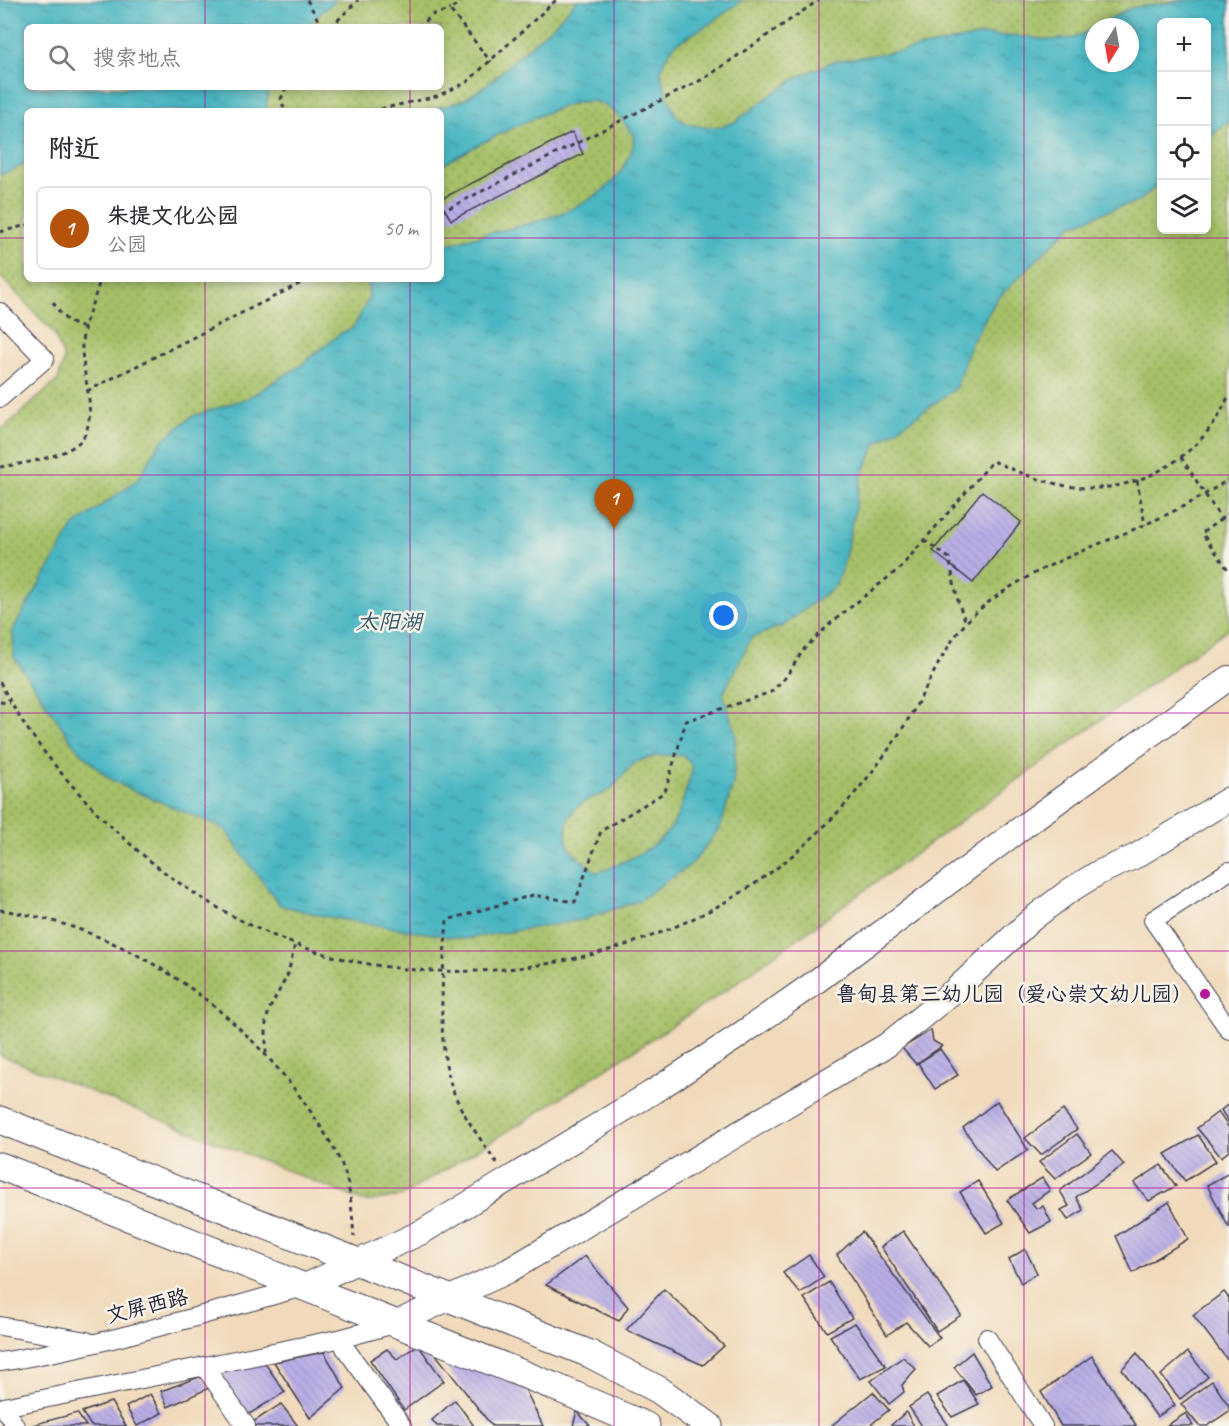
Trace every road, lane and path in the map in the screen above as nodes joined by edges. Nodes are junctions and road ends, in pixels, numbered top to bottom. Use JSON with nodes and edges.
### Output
{"nodes":[{"id":1,"x":307,"y":0,"type":"edge"},
{"id":2,"x":358,"y":0,"type":"edge"},
{"id":3,"x":463,"y":0,"type":"edge"},
{"id":4,"x":556,"y":0,"type":"edge"},
{"id":5,"x":819,"y":0,"type":"edge"},
{"id":6,"x":450,"y":10,"type":"junction"},
{"id":7,"x":320,"y":24,"type":"edge"},
{"id":8,"x":334,"y":24,"type":"edge"},
{"id":9,"x":422,"y":24,"type":"edge"},
{"id":10,"x":491,"y":62,"type":"junction"},
{"id":11,"x":285,"y":90,"type":"edge"},
{"id":12,"x":282,"y":108,"type":"edge"},
{"id":13,"x":385,"y":108,"type":"edge"},
{"id":14,"x":444,"y":210,"type":"edge"},
{"id":15,"x":24,"y":226,"type":"edge"},
{"id":16,"x":0,"y":232,"type":"edge"},
{"id":17,"x":99,"y":282,"type":"edge"},
{"id":18,"x":303,"y":282,"type":"edge"},
{"id":19,"x":53,"y":302,"type":"dead end"},
{"id":20,"x":0,"y":312,"type":"edge"},
{"id":21,"x":85,"y":328,"type":"junction"},
{"id":22,"x":87,"y":392,"type":"junction"},
{"id":23,"x":1229,"y":394,"type":"edge"},
{"id":24,"x":0,"y":398,"type":"edge"},
{"id":25,"x":1181,"y":457,"type":"junction"},
{"id":26,"x":0,"y":467,"type":"edge"},
{"id":27,"x":1229,"y":478,"type":"edge"},
{"id":28,"x":1137,"y":480,"type":"junction"},
{"id":29,"x":1205,"y":494,"type":"junction"},
{"id":30,"x":1229,"y":514,"type":"edge"},
{"id":31,"x":1221,"y":519,"type":"junction"},
{"id":32,"x":1145,"y":525,"type":"junction"},
{"id":33,"x":924,"y":540,"type":"junction"},
{"id":34,"x":1229,"y":571,"type":"edge"},
{"id":35,"x":966,"y":622,"type":"junction"},
{"id":36,"x":1229,"y":678,"type":"edge"},
{"id":37,"x":0,"y":681,"type":"edge"},
{"id":38,"x":0,"y":702,"type":"edge"},
{"id":39,"x":10,"y":703,"type":"junction"},
{"id":40,"x":1229,"y":799,"type":"edge"},
{"id":41,"x":1229,"y":872,"type":"edge"},
{"id":42,"x":0,"y":910,"type":"edge"},
{"id":43,"x":295,"y":944,"type":"junction"},
{"id":44,"x":443,"y":970,"type":"junction"},
{"id":45,"x":1229,"y":1030,"type":"edge"},
{"id":46,"x":267,"y":1055,"type":"junction"},
{"id":47,"x":0,"y":1119,"type":"edge"},
{"id":48,"x":0,"y":1166,"type":"edge"},
{"id":49,"x":508,"y":1180,"type":"junction"},
{"id":50,"x":356,"y":1262,"type":"junction"},
{"id":51,"x":303,"y":1287,"type":"junction"},
{"id":52,"x":449,"y":1299,"type":"junction"},
{"id":53,"x":394,"y":1324,"type":"junction"},
{"id":54,"x":0,"y":1326,"type":"edge"},
{"id":55,"x":343,"y":1338,"type":"junction"},
{"id":56,"x":987,"y":1338,"type":"dead end"},
{"id":57,"x":94,"y":1342,"type":"junction"},
{"id":58,"x":0,"y":1362,"type":"edge"},
{"id":59,"x":204,"y":1366,"type":"junction"},
{"id":60,"x":15,"y":1426,"type":"edge"},
{"id":61,"x":246,"y":1426,"type":"edge"},
{"id":62,"x":402,"y":1426,"type":"edge"},
{"id":63,"x":646,"y":1426,"type":"edge"},
{"id":64,"x":709,"y":1426,"type":"edge"},
{"id":65,"x":1043,"y":1426,"type":"edge"}],
"edges":[{"from":1,"to":7,"type":"path"},
{"from":2,"to":8,"type":"path"},
{"from":3,"to":6,"type":"path"},
{"from":4,"to":10,"type":"path"},
{"from":5,"to":14,"type":"path"},
{"from":6,"to":9,"type":"path"},
{"from":6,"to":10,"type":"path"},
{"from":10,"to":13,"type":"path"},
{"from":11,"to":12,"type":"path"},
{"from":15,"to":16,"type":"path"},
{"from":17,"to":21,"type":"path"},
{"from":18,"to":22,"type":"path"},
{"from":19,"to":21,"type":"path"},
{"from":20,"to":24,"type":"street"},
{"from":21,"to":22,"type":"path"},
{"from":22,"to":26,"type":"path"},
{"from":23,"to":25,"type":"path"},
{"from":25,"to":28,"type":"path"},
{"from":25,"to":29,"type":"path"},
{"from":27,"to":29,"type":"path"},
{"from":28,"to":32,"type":"path"},
{"from":28,"to":33,"type":"path"},
{"from":29,"to":31,"type":"path"},
{"from":29,"to":32,"type":"path"},
{"from":30,"to":31,"type":"path"},
{"from":31,"to":34,"type":"path"},
{"from":32,"to":35,"type":"path"},
{"from":33,"to":35,"type":"path"},
{"from":33,"to":44,"type":"path"},
{"from":35,"to":44,"type":"path"},
{"from":36,"to":49,"type":"main road"},
{"from":37,"to":39,"type":"path"},
{"from":38,"to":39,"type":"path"},
{"from":39,"to":43,"type":"path"},
{"from":40,"to":52,"type":"main road"},
{"from":41,"to":45,"type":"street"},
{"from":42,"to":46,"type":"path"},
{"from":43,"to":44,"type":"path"},
{"from":43,"to":46,"type":"path"},
{"from":44,"to":49,"type":"path"},
{"from":46,"to":50,"type":"path"},
{"from":47,"to":50,"type":"highway"},
{"from":48,"to":51,"type":"highway"},
{"from":49,"to":50,"type":"main road"},
{"from":50,"to":51,"type":"main road"},
{"from":50,"to":52,"type":"highway"},
{"from":51,"to":53,"type":"highway"},
{"from":51,"to":57,"type":"street","name":"文屏西路"},
{"from":52,"to":53,"type":"main road"},
{"from":52,"to":64,"type":"highway"},
{"from":53,"to":55,"type":"street"},
{"from":53,"to":63,"type":"highway"},
{"from":54,"to":57,"type":"street"},
{"from":55,"to":59,"type":"street"},
{"from":55,"to":62,"type":"street"},
{"from":56,"to":65,"type":"street"},
{"from":57,"to":58,"type":"street","name":"文屏西路"},
{"from":59,"to":60,"type":"street"},
{"from":59,"to":61,"type":"street"}]}
